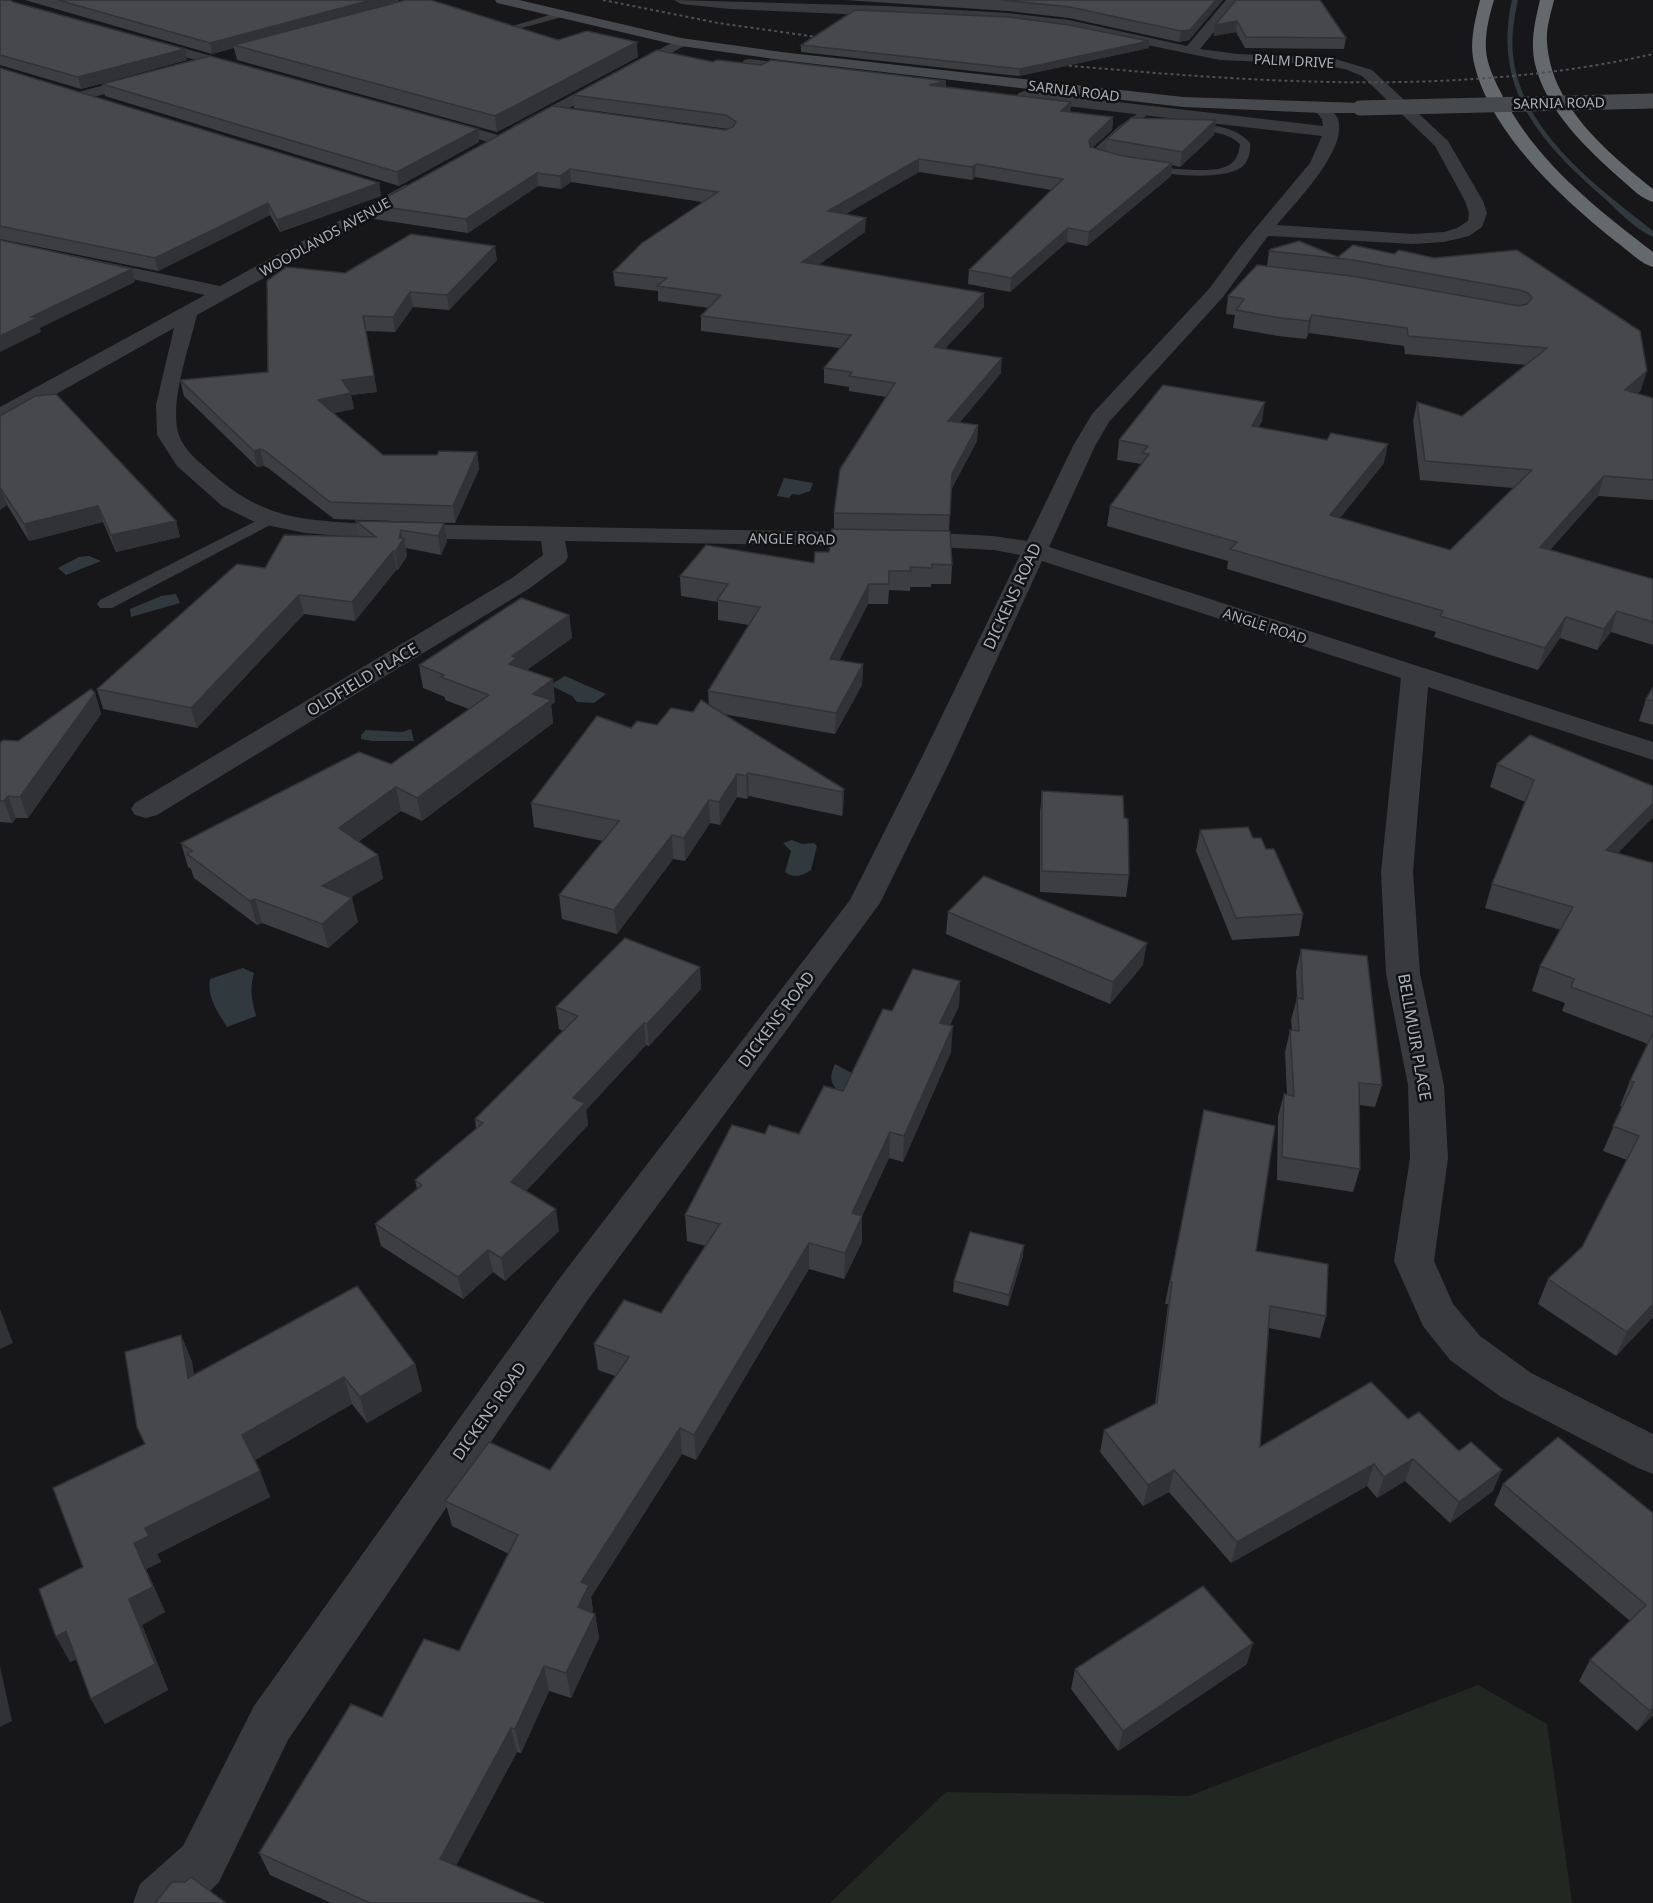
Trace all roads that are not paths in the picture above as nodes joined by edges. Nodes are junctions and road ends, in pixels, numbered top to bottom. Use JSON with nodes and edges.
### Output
{"nodes":[{"id":1,"x":502,"y":0,"type":"edge"},
{"id":2,"x":681,"y":0,"type":"edge"},
{"id":3,"x":863,"y":0,"type":"edge"},
{"id":4,"x":1233,"y":0,"type":"edge"},
{"id":5,"x":1487,"y":0,"type":"edge"},
{"id":6,"x":1547,"y":0,"type":"edge"},
{"id":7,"x":886,"y":11,"type":"junction"},
{"id":8,"x":563,"y":14,"type":"junction"},
{"id":9,"x":514,"y":27,"type":"edge"},
{"id":10,"x":133,"y":38,"type":"edge"},
{"id":11,"x":681,"y":42,"type":"junction"},
{"id":12,"x":1190,"y":51,"type":"junction"},
{"id":13,"x":233,"y":54,"type":"edge"},
{"id":14,"x":211,"y":60,"type":"junction"},
{"id":15,"x":749,"y":63,"type":"edge"},
{"id":16,"x":178,"y":69,"type":"edge"},
{"id":17,"x":257,"y":73,"type":"edge"},
{"id":18,"x":874,"y":73,"type":"junction"},
{"id":19,"x":156,"y":75,"type":"edge"},
{"id":20,"x":1653,"y":101,"type":"edge"},
{"id":21,"x":113,"y":106,"type":"edge"},
{"id":22,"x":551,"y":111,"type":"junction"},
{"id":23,"x":574,"y":114,"type":"edge"},
{"id":24,"x":1140,"y":116,"type":"junction"},
{"id":25,"x":419,"y":117,"type":"edge"},
{"id":26,"x":1327,"y":120,"type":"junction"},
{"id":27,"x":499,"y":140,"type":"junction"},
{"id":28,"x":480,"y":151,"type":"edge"},
{"id":29,"x":430,"y":178,"type":"edge"},
{"id":30,"x":379,"y":188,"type":"edge"},
{"id":31,"x":401,"y":194,"type":"junction"},
{"id":32,"x":1653,"y":197,"type":"edge"},
{"id":33,"x":1263,"y":230,"type":"junction"},
{"id":34,"x":0,"y":245,"type":"edge"},
{"id":35,"x":1653,"y":261,"type":"edge"},
{"id":36,"x":224,"y":293,"type":"junction"},
{"id":37,"x":188,"y":312,"type":"junction"},
{"id":38,"x":0,"y":416,"type":"edge"},
{"id":39,"x":267,"y":520,"type":"junction"},
{"id":40,"x":552,"y":535,"type":"junction"},
{"id":41,"x":1034,"y":550,"type":"junction"},
{"id":42,"x":106,"y":604,"type":"dead end"},
{"id":43,"x":1415,"y":675,"type":"junction"},
{"id":44,"x":1653,"y":752,"type":"edge"},
{"id":45,"x":146,"y":809,"type":"dead end"},
{"id":46,"x":1653,"y":1455,"type":"edge"},
{"id":47,"x":159,"y":1903,"type":"edge"}],
"edges":[{"from":1,"to":8,"type":"main road","name":"SARNIA ROAD"},
{"from":2,"to":7,"type":"street","name":"PALM DRIVE"},
{"from":3,"to":7,"type":"street"},
{"from":4,"to":12,"type":"street"},
{"from":5,"to":35,"type":"highway"},
{"from":6,"to":32,"type":"highway"},
{"from":7,"to":12,"type":"street","name":"PALM DRIVE"},
{"from":8,"to":9,"type":"lane"},
{"from":8,"to":11,"type":"main road","name":"SARNIA ROAD"},
{"from":10,"to":14,"type":"street"},
{"from":11,"to":18,"type":"main road","name":"SARNIA ROAD"},
{"from":11,"to":22,"type":"street"},
{"from":12,"to":33,"type":"street","name":"PALM DRIVE"},
{"from":13,"to":14,"type":"street"},
{"from":14,"to":16,"type":"street"},
{"from":14,"to":17,"type":"street"},
{"from":15,"to":18,"type":"street"},
{"from":18,"to":24,"type":"street"},
{"from":18,"to":26,"type":"main road","name":"SARNIA ROAD"},
{"from":19,"to":21,"type":"street"},
{"from":20,"to":26,"type":"main road","name":"SARNIA ROAD","bridge":true},
{"from":22,"to":23,"type":"street"},
{"from":22,"to":27,"type":"street"},
{"from":24,"to":24,"type":"lane"},
{"from":24,"to":26,"type":"street"},
{"from":25,"to":27,"type":"street"},
{"from":26,"to":33,"type":"street","name":"DICKENS ROAD"},
{"from":27,"to":28,"type":"street"},
{"from":29,"to":31,"type":"street","name":"WOODLANDS AVENUE"},
{"from":30,"to":31,"type":"street"},
{"from":31,"to":36,"type":"street","name":"WOODLANDS AVENUE"},
{"from":33,"to":41,"type":"street","name":"DICKENS ROAD"},
{"from":34,"to":36,"type":"street"},
{"from":36,"to":37,"type":"street","name":"WOODLANDS AVENUE"},
{"from":37,"to":38,"type":"street","name":"WOODLANDS AVENUE"},
{"from":37,"to":39,"type":"street","name":"ANGLE ROAD"},
{"from":39,"to":40,"type":"street","name":"ANGLE ROAD"},
{"from":39,"to":42,"type":"lane"},
{"from":40,"to":41,"type":"street","name":"ANGLE ROAD"},
{"from":40,"to":45,"type":"street","name":"OLDFIELD PLACE"},
{"from":41,"to":43,"type":"street","name":"ANGLE ROAD"},
{"from":41,"to":47,"type":"street","name":"DICKENS ROAD"},
{"from":43,"to":44,"type":"street","name":"ANGLE ROAD"},
{"from":43,"to":46,"type":"street","name":"BELLMUIR PLACE"}]}
